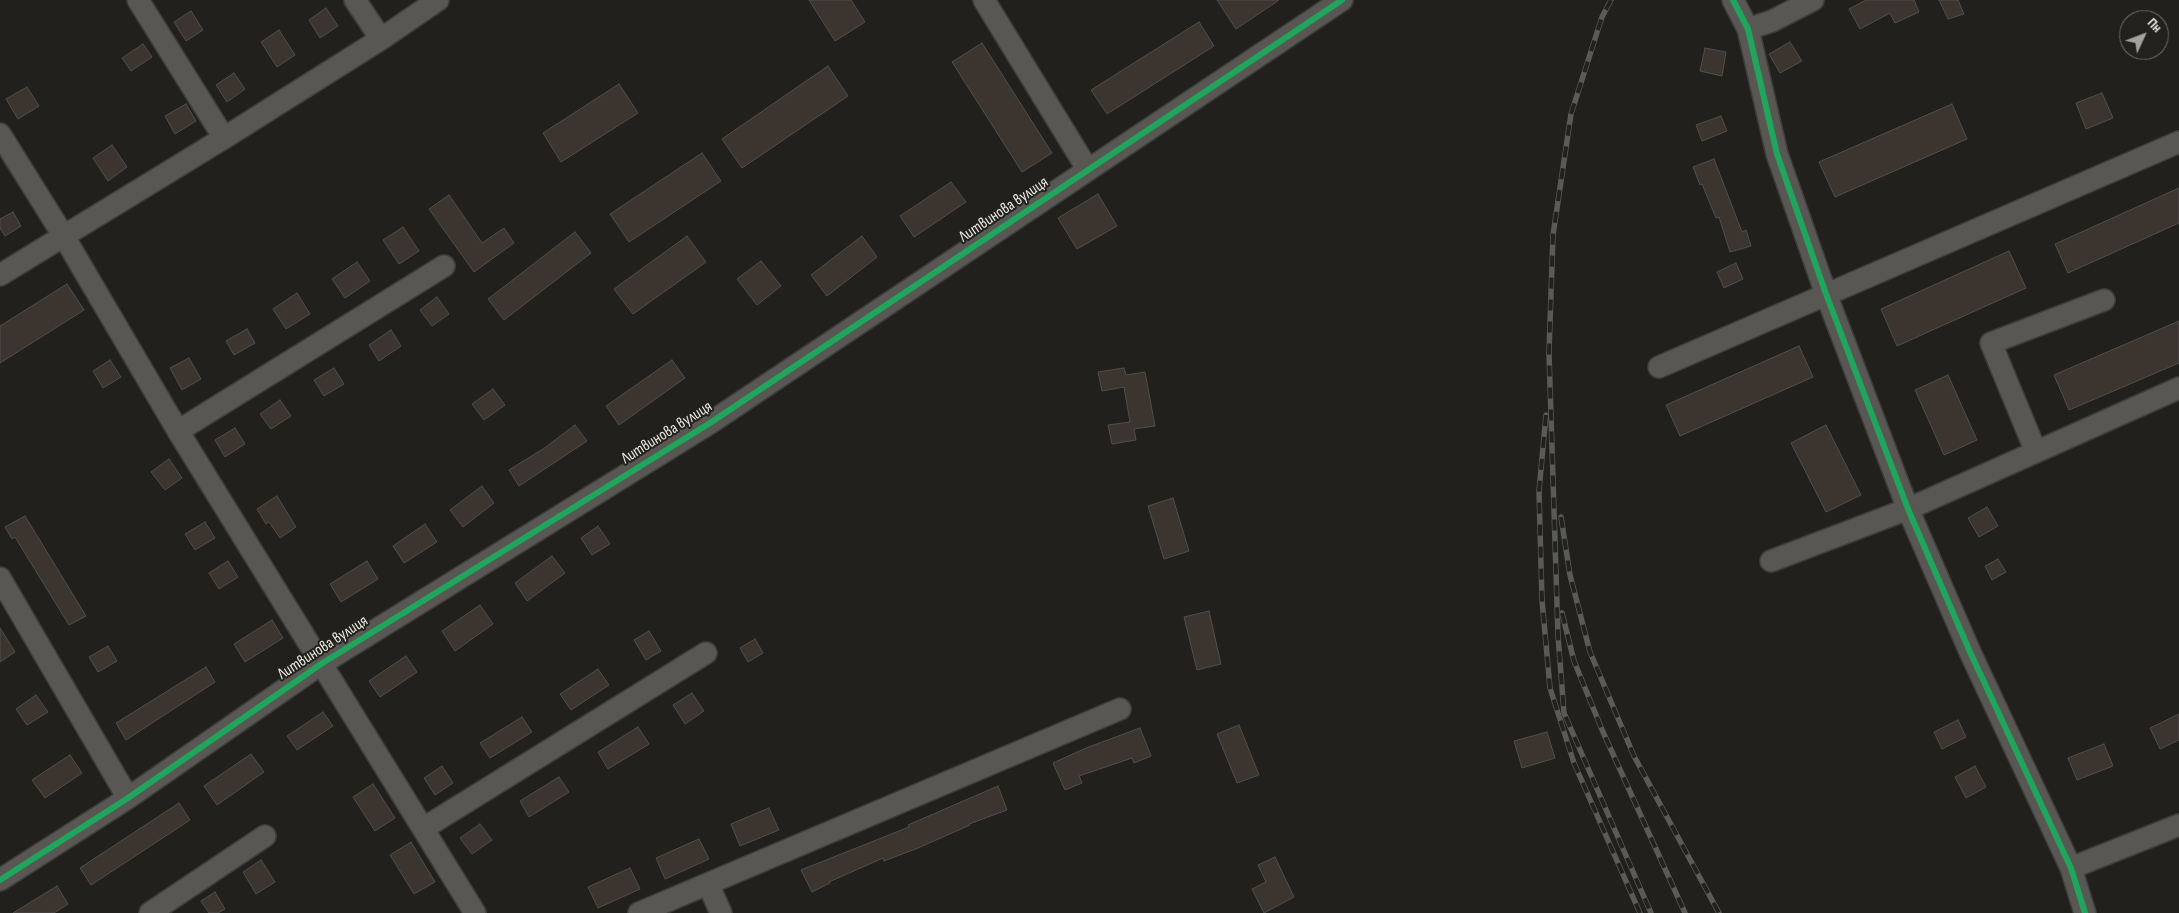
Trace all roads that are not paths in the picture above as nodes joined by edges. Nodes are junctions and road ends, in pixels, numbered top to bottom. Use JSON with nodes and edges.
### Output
{"nodes":[{"id":1,"x":138,"y":0,"type":"edge"},
{"id":2,"x":356,"y":0,"type":"edge"},
{"id":3,"x":438,"y":0,"type":"edge"},
{"id":4,"x":984,"y":0,"type":"edge"},
{"id":5,"x":1342,"y":0,"type":"edge"},
{"id":6,"x":1733,"y":0,"type":"edge"},
{"id":7,"x":1813,"y":0,"type":"edge"},
{"id":8,"x":1748,"y":29,"type":"junction"},
{"id":9,"x":381,"y":39,"type":"junction"},
{"id":10,"x":0,"y":134,"type":"edge"},
{"id":11,"x":224,"y":138,"type":"junction"},
{"id":12,"x":2179,"y":142,"type":"edge"},
{"id":13,"x":1088,"y":170,"type":"junction"},
{"id":14,"x":63,"y":235,"type":"junction"},
{"id":15,"x":444,"y":266,"type":"dead end"},
{"id":16,"x":0,"y":275,"type":"edge"},
{"id":17,"x":1826,"y":294,"type":"junction"},
{"id":18,"x":2104,"y":300,"type":"dead end"},
{"id":19,"x":1659,"y":367,"type":"dead end"},
{"id":20,"x":2179,"y":388,"type":"edge"},
{"id":21,"x":178,"y":432,"type":"junction"},
{"id":22,"x":2036,"y":452,"type":"junction"},
{"id":23,"x":1908,"y":509,"type":"junction"},
{"id":24,"x":1771,"y":561,"type":"dead end"},
{"id":25,"x":0,"y":578,"type":"edge"},
{"id":26,"x":706,"y":653,"type":"dead end"},
{"id":27,"x":321,"y":664,"type":"junction"},
{"id":28,"x":1120,"y":709,"type":"dead end"},
{"id":29,"x":128,"y":798,"type":"junction"},
{"id":30,"x":2179,"y":825,"type":"edge"},
{"id":31,"x":424,"y":828,"type":"junction"},
{"id":32,"x":265,"y":836,"type":"dead end"},
{"id":33,"x":2071,"y":868,"type":"junction"},
{"id":34,"x":0,"y":880,"type":"edge"},
{"id":35,"x":708,"y":884,"type":"junction"},
{"id":36,"x":150,"y":913,"type":"edge"},
{"id":37,"x":475,"y":913,"type":"edge"},
{"id":38,"x":639,"y":913,"type":"edge"},
{"id":39,"x":720,"y":913,"type":"edge"},
{"id":40,"x":2085,"y":913,"type":"edge"}],
"edges":[{"from":1,"to":11,"type":"street"},
{"from":2,"to":9,"type":"street"},
{"from":3,"to":9,"type":"street"},
{"from":4,"to":13,"type":"street"},
{"from":5,"to":13,"type":"street","name":"Литвинова вулиця"},
{"from":6,"to":8,"type":"street"},
{"from":7,"to":8,"type":"street"},
{"from":8,"to":17,"type":"street"},
{"from":9,"to":11,"type":"street"},
{"from":10,"to":14,"type":"street"},
{"from":11,"to":14,"type":"street"},
{"from":12,"to":17,"type":"street"},
{"from":13,"to":27,"type":"street","name":"Литвинова вулиця"},
{"from":14,"to":16,"type":"street"},
{"from":14,"to":21,"type":"street"},
{"from":15,"to":21,"type":"street"},
{"from":17,"to":19,"type":"street"},
{"from":17,"to":23,"type":"street"},
{"from":18,"to":22,"type":"street"},
{"from":20,"to":22,"type":"street"},
{"from":21,"to":27,"type":"street"},
{"from":22,"to":23,"type":"street"},
{"from":23,"to":24,"type":"street"},
{"from":23,"to":33,"type":"street"},
{"from":25,"to":29,"type":"street"},
{"from":26,"to":31,"type":"street"},
{"from":27,"to":29,"type":"street","name":"Литвинова вулиця"},
{"from":27,"to":31,"type":"street"},
{"from":28,"to":35,"type":"street"},
{"from":29,"to":34,"type":"street","name":"Литвинова вулиця"},
{"from":30,"to":33,"type":"street"},
{"from":31,"to":37,"type":"street"},
{"from":32,"to":36,"type":"street"},
{"from":33,"to":40,"type":"street"},
{"from":35,"to":38,"type":"street"},
{"from":35,"to":39,"type":"street"}]}
